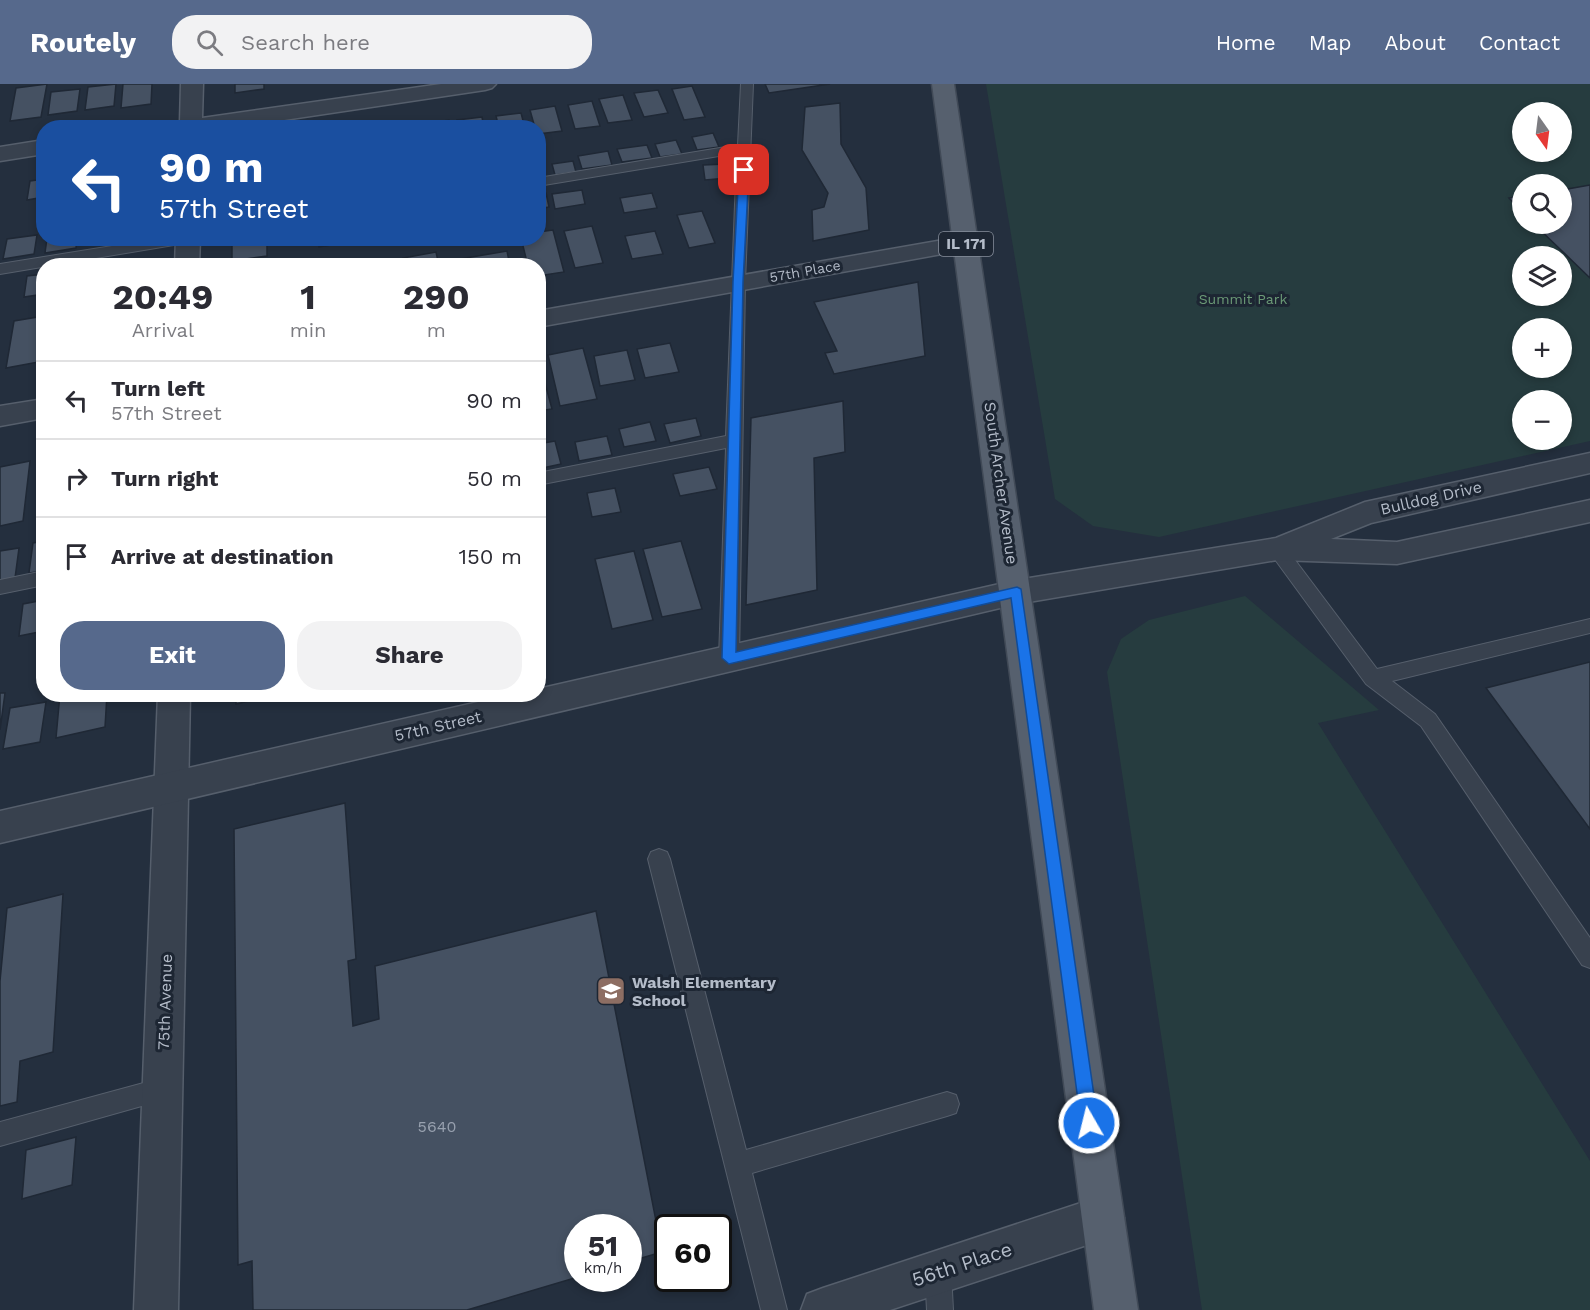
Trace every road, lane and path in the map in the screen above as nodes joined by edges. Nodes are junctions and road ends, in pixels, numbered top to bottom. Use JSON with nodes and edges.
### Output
{"nodes":[{"id":1,"x":192,"y":84,"type":"edge"},
{"id":2,"x":485,"y":84,"type":"edge"},
{"id":3,"x":747,"y":84,"type":"edge"},
{"id":4,"x":943,"y":84,"type":"edge"},
{"id":5,"x":189,"y":120,"type":"edge"},
{"id":6,"x":236,"y":120,"type":"edge"},
{"id":7,"x":36,"y":148,"type":"edge"},
{"id":8,"x":746,"y":148,"type":"junction"},
{"id":9,"x":0,"y":154,"type":"edge"},
{"id":10,"x":546,"y":181,"type":"edge"},
{"id":11,"x":966,"y":243,"type":"junction"},
{"id":12,"x":144,"y":246,"type":"edge"},
{"id":13,"x":69,"y":258,"type":"edge"},
{"id":14,"x":36,"y":263,"type":"edge"},
{"id":15,"x":0,"y":269,"type":"edge"},
{"id":16,"x":738,"y":282,"type":"junction"},
{"id":17,"x":546,"y":317,"type":"edge"},
{"id":18,"x":36,"y":409,"type":"edge"},
{"id":19,"x":0,"y":416,"type":"edge"},
{"id":20,"x":734,"y":440,"type":"junction"},
{"id":21,"x":1590,"y":463,"type":"edge"},
{"id":22,"x":546,"y":477,"type":"edge"},
{"id":23,"x":1590,"y":511,"type":"edge"},
{"id":24,"x":1277,"y":549,"type":"junction"},
{"id":25,"x":36,"y":580,"type":"edge"},
{"id":26,"x":0,"y":587,"type":"edge"},
{"id":27,"x":1017,"y":592,"type":"junction"},
{"id":28,"x":1590,"y":626,"type":"edge"},
{"id":29,"x":729,"y":658,"type":"junction"},
{"id":30,"x":1373,"y":678,"type":"junction"},
{"id":31,"x":546,"y":701,"type":"edge"},
{"id":32,"x":174,"y":702,"type":"edge"},
{"id":33,"x":542,"y":702,"type":"edge"},
{"id":34,"x":171,"y":789,"type":"junction"},
{"id":35,"x":0,"y":827,"type":"edge"},
{"id":36,"x":659,"y":859,"type":"dead end"},
{"id":37,"x":1590,"y":957,"type":"edge"},
{"id":38,"x":162,"y":1090,"type":"junction"},
{"id":39,"x":947,"y":1104,"type":"dead end"},
{"id":40,"x":0,"y":1134,"type":"edge"},
{"id":41,"x":737,"y":1165,"type":"junction"},
{"id":42,"x":1102,"y":1218,"type":"junction"},
{"id":43,"x":939,"y":1291,"type":"edge"},
{"id":44,"x":156,"y":1310,"type":"edge"},
{"id":45,"x":774,"y":1310,"type":"edge"},
{"id":46,"x":823,"y":1310,"type":"edge"},
{"id":47,"x":1116,"y":1310,"type":"edge"}],
"edges":[{"from":1,"to":5,"type":"street"},
{"from":2,"to":6,"type":"street"},
{"from":3,"to":8,"type":"lane"},
{"from":4,"to":11,"type":"main road","name":"South Archer Avenue","number":"IL 171"},
{"from":7,"to":9,"type":"street"},
{"from":8,"to":10,"type":"lane"},
{"from":8,"to":16,"type":"lane"},
{"from":11,"to":16,"type":"street","name":"57th Place"},
{"from":11,"to":27,"type":"main road","name":"South Archer Avenue","number":"IL 171"},
{"from":12,"to":13,"type":"lane"},
{"from":14,"to":15,"type":"lane"},
{"from":16,"to":17,"type":"street","name":"57th Place"},
{"from":16,"to":20,"type":"lane"},
{"from":18,"to":19,"type":"street"},
{"from":20,"to":22,"type":"lane"},
{"from":20,"to":29,"type":"lane"},
{"from":21,"to":24,"type":"street","name":"Bulldog Drive"},
{"from":23,"to":24,"type":"street","name":"Bulldog Drive"},
{"from":24,"to":27,"type":"street","name":"Bulldog Drive"},
{"from":24,"to":30,"type":"lane"},
{"from":25,"to":26,"type":"lane"},
{"from":27,"to":29,"type":"street","name":"57th Street"},
{"from":27,"to":42,"type":"main road","name":"South Archer Avenue","number":"IL 171"},
{"from":28,"to":30,"type":"lane"},
{"from":29,"to":31,"type":"street","name":"57th Street"},
{"from":30,"to":37,"type":"lane"},
{"from":32,"to":34,"type":"street","name":"75th Avenue"},
{"from":33,"to":34,"type":"street","name":"57th Street"},
{"from":34,"to":35,"type":"street","name":"57th Street"},
{"from":34,"to":38,"type":"street","name":"75th Avenue"},
{"from":36,"to":41,"type":"lane"},
{"from":38,"to":40,"type":"lane"},
{"from":38,"to":44,"type":"street","name":"75th Avenue"},
{"from":39,"to":41,"type":"lane"},
{"from":41,"to":45,"type":"lane"},
{"from":42,"to":43,"type":"street","name":"56th Place"},
{"from":42,"to":47,"type":"main road","name":"South Archer Avenue","number":"IL 171"},
{"from":43,"to":46,"type":"street","name":"56th Place"}]}
